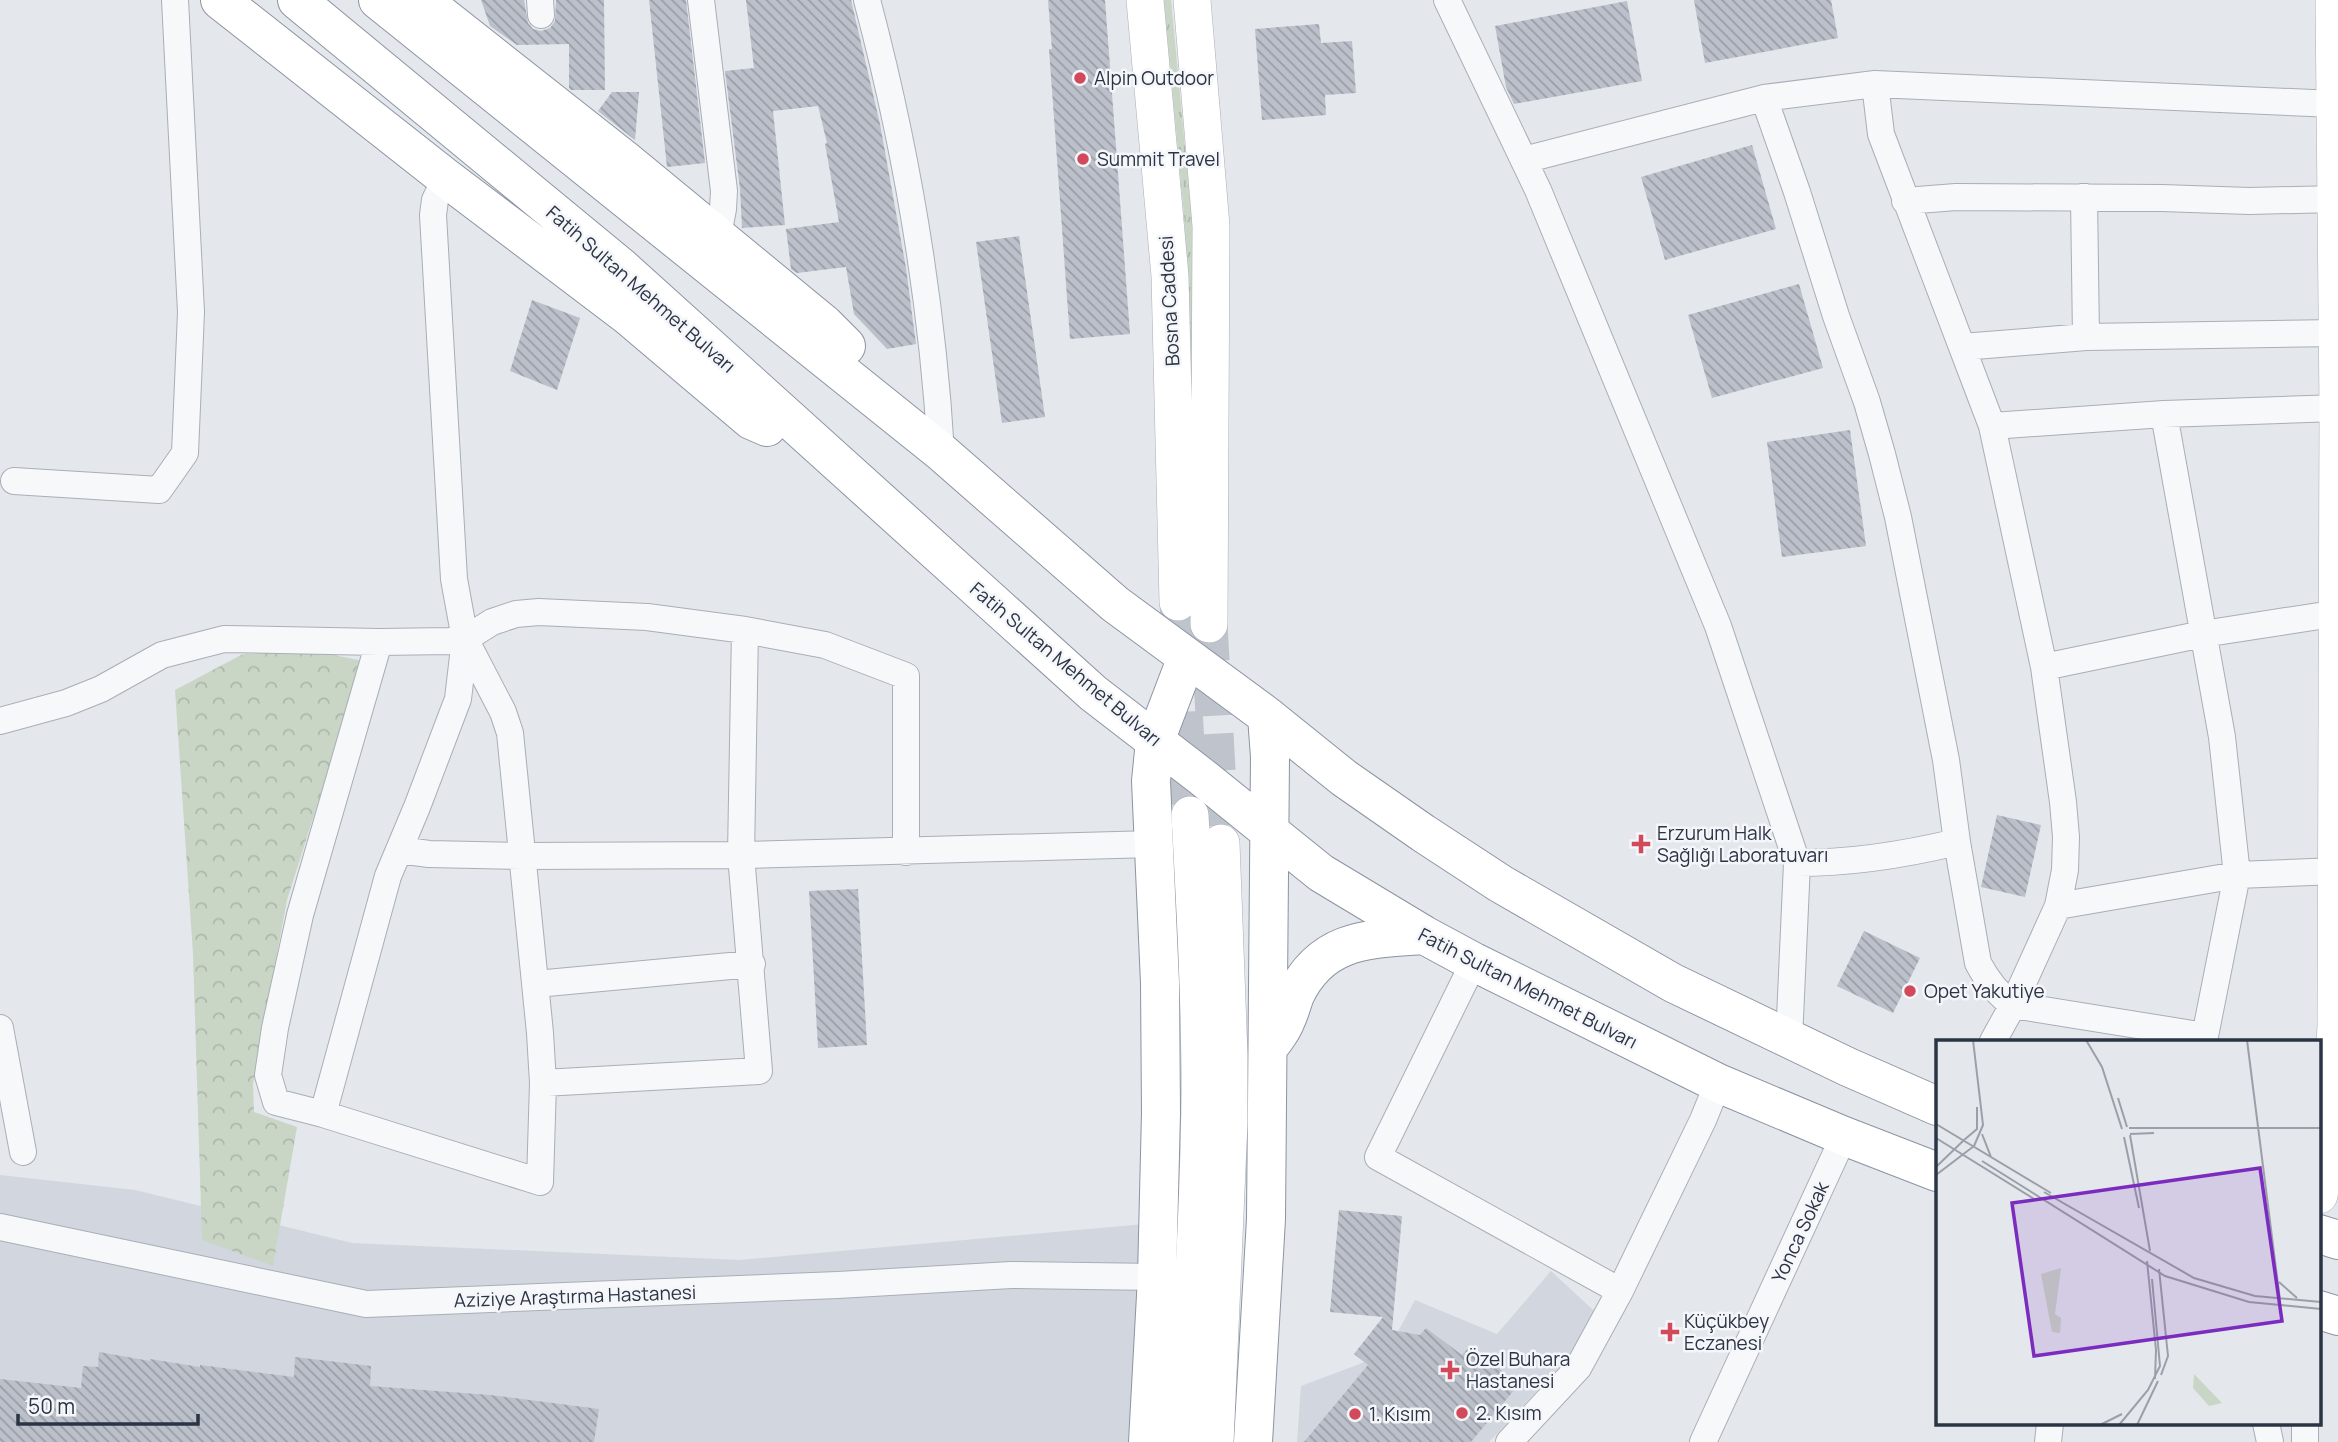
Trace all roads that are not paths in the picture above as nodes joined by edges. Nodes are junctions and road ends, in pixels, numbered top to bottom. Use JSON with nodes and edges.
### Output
{"nodes":[{"id":1,"x":175,"y":0,"type":"edge"},
{"id":2,"x":220,"y":0,"type":"edge"},
{"id":3,"x":297,"y":0,"type":"edge"},
{"id":4,"x":378,"y":0,"type":"edge"},
{"id":5,"x":701,"y":0,"type":"edge"},
{"id":6,"x":867,"y":0,"type":"edge"},
{"id":7,"x":1145,"y":0,"type":"edge"},
{"id":8,"x":1192,"y":0,"type":"edge"},
{"id":9,"x":1447,"y":0,"type":"edge"},
{"id":10,"x":2334,"y":0,"type":"edge"},
{"id":11,"x":424,"y":1,"type":"edge"},
{"id":12,"x":1875,"y":85,"type":"junction"},
{"id":13,"x":1764,"y":97,"type":"junction"},
{"id":14,"x":2334,"y":104,"type":"junction"},
{"id":15,"x":1524,"y":160,"type":"junction"},
{"id":16,"x":446,"y":178,"type":"junction"},
{"id":17,"x":2084,"y":197,"type":"junction"},
{"id":18,"x":2336,"y":199,"type":"junction"},
{"id":19,"x":1905,"y":201,"type":"junction"},
{"id":20,"x":718,"y":236,"type":"junction"},
{"id":21,"x":2337,"y":333,"type":"edge"},
{"id":22,"x":2086,"y":337,"type":"junction"},
{"id":23,"x":1962,"y":347,"type":"junction"},
{"id":24,"x":2338,"y":408,"type":"edge"},
{"id":25,"x":2164,"y":414,"type":"junction"},
{"id":26,"x":1992,"y":426,"type":"junction"},
{"id":27,"x":935,"y":447,"type":"junction"},
{"id":28,"x":826,"y":453,"type":"junction"},
{"id":29,"x":14,"y":481,"type":"dead end"},
{"id":30,"x":1178,"y":602,"type":"tunnel mouth"},
{"id":31,"x":2338,"y":612,"type":"edge"},
{"id":32,"x":1209,"y":624,"type":"tunnel mouth"},
{"id":33,"x":744,"y":630,"type":"junction"},
{"id":34,"x":2203,"y":634,"type":"junction"},
{"id":35,"x":465,"y":639,"type":"junction"},
{"id":36,"x":379,"y":642,"type":"junction"},
{"id":37,"x":1187,"y":657,"type":"junction"},
{"id":38,"x":2044,"y":667,"type":"junction"},
{"id":39,"x":1267,"y":716,"type":"junction"},
{"id":40,"x":0,"y":721,"type":"edge"},
{"id":41,"x":1155,"y":741,"type":"junction"},
{"id":42,"x":1190,"y":815,"type":"tunnel mouth"},
{"id":43,"x":1268,"y":832,"type":"junction"},
{"id":44,"x":1957,"y":842,"type":"junction"},
{"id":45,"x":1221,"y":843,"type":"tunnel mouth"},
{"id":46,"x":1153,"y":844,"type":"junction"},
{"id":47,"x":399,"y":850,"type":"junction"},
{"id":48,"x":905,"y":852,"type":"junction"},
{"id":49,"x":741,"y":855,"type":"junction"},
{"id":50,"x":522,"y":856,"type":"junction"},
{"id":51,"x":1797,"y":863,"type":"junction"},
{"id":52,"x":2337,"y":871,"type":"edge"},
{"id":53,"x":2237,"y":875,"type":"junction"},
{"id":54,"x":2058,"y":906,"type":"junction"},
{"id":55,"x":1424,"y":935,"type":"junction"},
{"id":56,"x":1474,"y":962,"type":"junction"},
{"id":57,"x":752,"y":964,"type":"junction"},
{"id":58,"x":536,"y":984,"type":"junction"},
{"id":59,"x":2013,"y":1005,"type":"junction"},
{"id":60,"x":0,"y":1027,"type":"edge"},
{"id":61,"x":1789,"y":1040,"type":"junction"},
{"id":62,"x":1994,"y":1040,"type":"edge"},
{"id":63,"x":1268,"y":1048,"type":"junction"},
{"id":64,"x":543,"y":1083,"type":"junction"},
{"id":65,"x":1718,"y":1083,"type":"junction"},
{"id":66,"x":1936,"y":1106,"type":"edge"},
{"id":67,"x":2326,"y":1107,"type":"edge"},
{"id":68,"x":323,"y":1114,"type":"junction"},
{"id":69,"x":1844,"y":1136,"type":"junction"},
{"id":70,"x":23,"y":1152,"type":"dead end"},
{"id":71,"x":1936,"y":1172,"type":"edge"},
{"id":72,"x":2320,"y":1189,"type":"edge"},
{"id":73,"x":0,"y":1227,"type":"edge"},
{"id":74,"x":2320,"y":1234,"type":"edge"},
{"id":75,"x":2338,"y":1240,"type":"edge"},
{"id":76,"x":1157,"y":1277,"type":"junction"},
{"id":77,"x":1620,"y":1291,"type":"junction"},
{"id":78,"x":2320,"y":1310,"type":"edge"},
{"id":79,"x":2338,"y":1316,"type":"edge"},
{"id":80,"x":2050,"y":1424,"type":"edge"},
{"id":81,"x":2266,"y":1424,"type":"edge"},
{"id":82,"x":2305,"y":1424,"type":"edge"},
{"id":83,"x":1517,"y":1439,"type":"edge"},
{"id":84,"x":1707,"y":1440,"type":"edge"},
{"id":85,"x":1147,"y":1442,"type":"edge"},
{"id":86,"x":1184,"y":1442,"type":"edge"},
{"id":87,"x":1215,"y":1442,"type":"edge"},
{"id":88,"x":1253,"y":1442,"type":"edge"},
{"id":89,"x":2048,"y":1442,"type":"edge"},
{"id":90,"x":2270,"y":1442,"type":"edge"},
{"id":91,"x":2305,"y":1442,"type":"edge"}],
"edges":[{"from":1,"to":29,"type":"street"},
{"from":2,"to":16,"type":"highway"},
{"from":3,"to":28,"type":"highway","name":"Fatih Sultan Mehmet Bulvarı"},
{"from":4,"to":27,"type":"highway"},
{"from":5,"to":20,"type":"street"},
{"from":6,"to":27,"type":"street"},
{"from":7,"to":30,"type":"main road","name":"Bosna Caddesi"},
{"from":8,"to":32,"type":"main road"},
{"from":9,"to":15,"type":"street"},
{"from":10,"to":14,"type":"main road"},
{"from":11,"to":20,"type":"highway"},
{"from":12,"to":13,"type":"street"},
{"from":12,"to":14,"type":"street"},
{"from":12,"to":19,"type":"street"},
{"from":13,"to":15,"type":"street"},
{"from":13,"to":44,"type":"street"},
{"from":14,"to":18,"type":"main road"},
{"from":15,"to":51,"type":"street"},
{"from":16,"to":28,"type":"highway"},
{"from":16,"to":35,"type":"street"},
{"from":17,"to":18,"type":"street"},
{"from":17,"to":19,"type":"street"},
{"from":17,"to":22,"type":"street"},
{"from":18,"to":21,"type":"main road"},
{"from":19,"to":23,"type":"street"},
{"from":20,"to":27,"type":"highway"},
{"from":21,"to":22,"type":"street"},
{"from":21,"to":24,"type":"main road"},
{"from":22,"to":23,"type":"street"},
{"from":23,"to":26,"type":"street"},
{"from":24,"to":25,"type":"street"},
{"from":24,"to":31,"type":"main road"},
{"from":25,"to":26,"type":"street"},
{"from":25,"to":34,"type":"street"},
{"from":26,"to":38,"type":"street"},
{"from":27,"to":37,"type":"highway"},
{"from":28,"to":41,"type":"highway","name":"Fatih Sultan Mehmet Bulvarı"},
{"from":31,"to":34,"type":"street"},
{"from":31,"to":52,"type":"main road"},
{"from":33,"to":35,"type":"street"},
{"from":33,"to":48,"type":"street"},
{"from":33,"to":49,"type":"street"},
{"from":34,"to":38,"type":"street"},
{"from":34,"to":53,"type":"street"},
{"from":35,"to":36,"type":"street"},
{"from":35,"to":47,"type":"street"},
{"from":35,"to":50,"type":"street"},
{"from":36,"to":40,"type":"street"},
{"from":36,"to":68,"type":"street"},
{"from":37,"to":39,"type":"highway"},
{"from":37,"to":41,"type":"highway"},
{"from":38,"to":54,"type":"street"},
{"from":39,"to":43,"type":"highway"},
{"from":39,"to":61,"type":"highway"},
{"from":41,"to":43,"type":"highway","name":"Fatih Sultan Mehmet Bulvarı"},
{"from":41,"to":46,"type":"highway"},
{"from":42,"to":86,"type":"main road"},
{"from":43,"to":55,"type":"highway","name":"Fatih Sultan Mehmet Bulvarı"},
{"from":43,"to":63,"type":"highway"},
{"from":44,"to":51,"type":"street"},
{"from":44,"to":59,"type":"street"},
{"from":45,"to":87,"type":"main road"},
{"from":46,"to":48,"type":"street"},
{"from":46,"to":76,"type":"highway"},
{"from":47,"to":50,"type":"street"},
{"from":47,"to":68,"type":"street"},
{"from":48,"to":49,"type":"street"},
{"from":49,"to":50,"type":"street"},
{"from":49,"to":57,"type":"street"},
{"from":50,"to":58,"type":"street"},
{"from":51,"to":61,"type":"street"},
{"from":52,"to":53,"type":"street"},
{"from":52,"to":67,"type":"main road"},
{"from":53,"to":54,"type":"street"},
{"from":53,"to":59,"type":"street"},
{"from":54,"to":59,"type":"street"},
{"from":55,"to":56,"type":"highway","name":"Fatih Sultan Mehmet Bulvarı"},
{"from":55,"to":63,"type":"highway"},
{"from":56,"to":65,"type":"highway","name":"Fatih Sultan Mehmet Bulvarı"},
{"from":56,"to":77,"type":"street"},
{"from":57,"to":58,"type":"street"},
{"from":57,"to":64,"type":"street"},
{"from":58,"to":64,"type":"street"},
{"from":59,"to":62,"type":"street"},
{"from":60,"to":70,"type":"street"},
{"from":61,"to":66,"type":"highway"},
{"from":63,"to":88,"type":"highway"},
{"from":64,"to":68,"type":"street"},
{"from":65,"to":69,"type":"highway","name":"Fatih Sultan Mehmet Bulvarı"},
{"from":65,"to":77,"type":"street"},
{"from":67,"to":72,"type":"main road"},
{"from":69,"to":71,"type":"highway","name":"Fatih Sultan Mehmet Bulvarı"},
{"from":69,"to":84,"type":"street","name":"Yonca Sokak"},
{"from":73,"to":76,"type":"street","name":"Aziziye Araştırma Hastanesi"},
{"from":74,"to":75,"type":"highway"},
{"from":76,"to":85,"type":"highway"},
{"from":77,"to":83,"type":"street"},
{"from":78,"to":79,"type":"highway"},
{"from":80,"to":89,"type":"street"},
{"from":81,"to":90,"type":"street"},
{"from":82,"to":91,"type":"street"}]}
